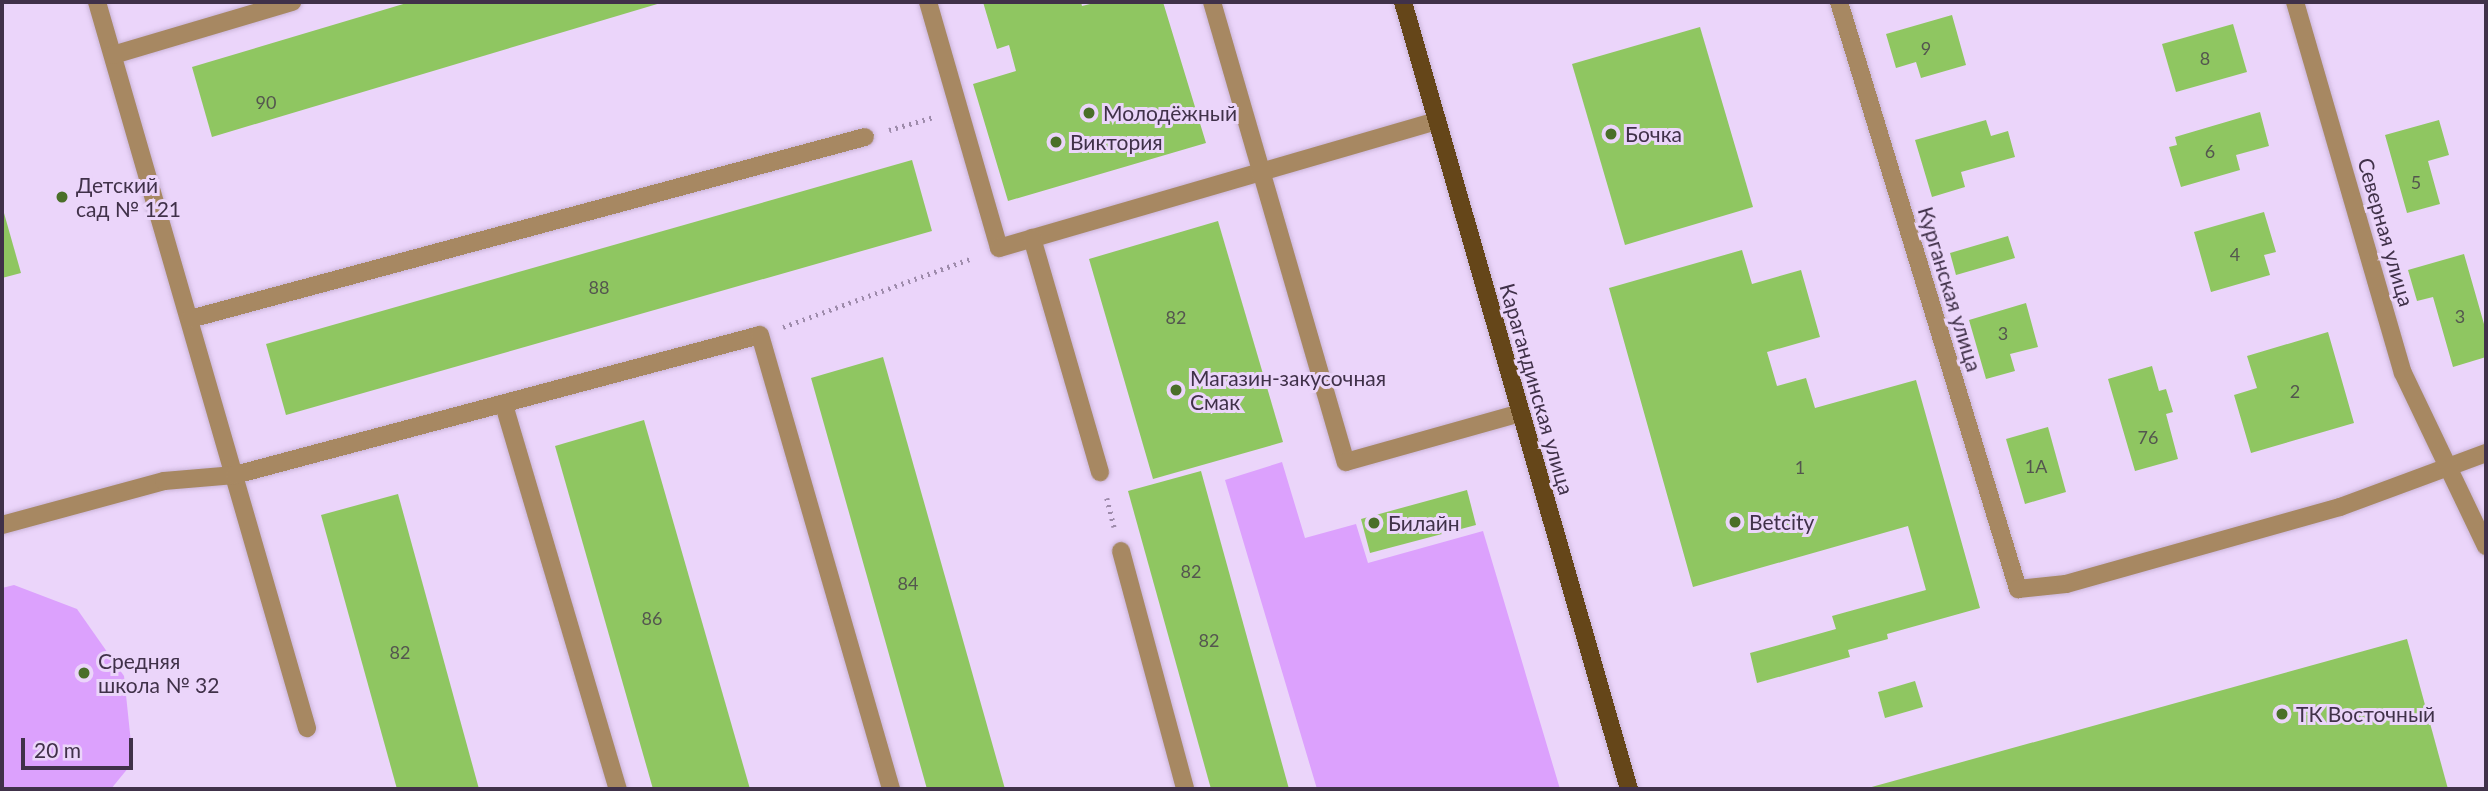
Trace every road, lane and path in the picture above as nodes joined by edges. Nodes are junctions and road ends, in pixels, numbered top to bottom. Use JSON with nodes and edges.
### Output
{"nodes":[{"id":1,"x":97,"y":2,"type":"edge"},
{"id":2,"x":292,"y":2,"type":"edge"},
{"id":3,"x":928,"y":2,"type":"edge"},
{"id":4,"x":1212,"y":2,"type":"edge"},
{"id":5,"x":1403,"y":2,"type":"edge"},
{"id":6,"x":1839,"y":2,"type":"edge"},
{"id":7,"x":2295,"y":2,"type":"edge"},
{"id":8,"x":113,"y":55,"type":"junction"},
{"id":9,"x":958,"y":110,"type":"junction"},
{"id":10,"x":1437,"y":121,"type":"junction"},
{"id":11,"x":864,"y":137,"type":"joint"},
{"id":12,"x":1262,"y":173,"type":"junction"},
{"id":13,"x":1032,"y":239,"type":"junction"},
{"id":14,"x":999,"y":248,"type":"junction"},
{"id":15,"x":190,"y":319,"type":"junction"},
{"id":16,"x":760,"y":335,"type":"junction"},
{"id":17,"x":504,"y":405,"type":"junction"},
{"id":18,"x":1520,"y":413,"type":"junction"},
{"id":19,"x":2486,"y":453,"type":"edge"},
{"id":20,"x":2448,"y":469,"type":"junction"},
{"id":21,"x":1100,"y":472,"type":"joint"},
{"id":22,"x":235,"y":475,"type":"junction"},
{"id":23,"x":2,"y":525,"type":"edge"},
{"id":24,"x":2486,"y":546,"type":"edge"},
{"id":25,"x":1121,"y":551,"type":"joint"},
{"id":26,"x":307,"y":728,"type":"dead end"},
{"id":27,"x":618,"y":789,"type":"edge"},
{"id":28,"x":891,"y":789,"type":"edge"},
{"id":29,"x":1185,"y":789,"type":"edge"},
{"id":30,"x":1629,"y":789,"type":"edge"}],
"edges":[{"from":1,"to":8,"type":"street"},
{"from":2,"to":8,"type":"street"},
{"from":3,"to":9,"type":"street"},
{"from":4,"to":12,"type":"street"},
{"from":5,"to":10,"type":"main road","name":"Карагандинская улица"},
{"from":6,"to":20,"type":"street","name":"Курганская улица"},
{"from":7,"to":20,"type":"street","name":"Северная улица"},
{"from":8,"to":15,"type":"street"},
{"from":9,"to":11,"type":"path"},
{"from":9,"to":14,"type":"street"},
{"from":10,"to":12,"type":"street"},
{"from":10,"to":18,"type":"main road","name":"Карагандинская улица"},
{"from":11,"to":15,"type":"street"},
{"from":12,"to":13,"type":"street"},
{"from":12,"to":18,"type":"street"},
{"from":13,"to":14,"type":"street"},
{"from":13,"to":21,"type":"street"},
{"from":14,"to":16,"type":"path"},
{"from":15,"to":22,"type":"street"},
{"from":16,"to":17,"type":"street"},
{"from":16,"to":28,"type":"street"},
{"from":17,"to":22,"type":"street"},
{"from":17,"to":27,"type":"street"},
{"from":18,"to":30,"type":"main road","name":"Карагандинская улица"},
{"from":19,"to":20,"type":"street"},
{"from":20,"to":24,"type":"street","name":"Северная улица"},
{"from":21,"to":25,"type":"path"},
{"from":22,"to":23,"type":"street"},
{"from":22,"to":26,"type":"street"},
{"from":25,"to":29,"type":"street"}]}
